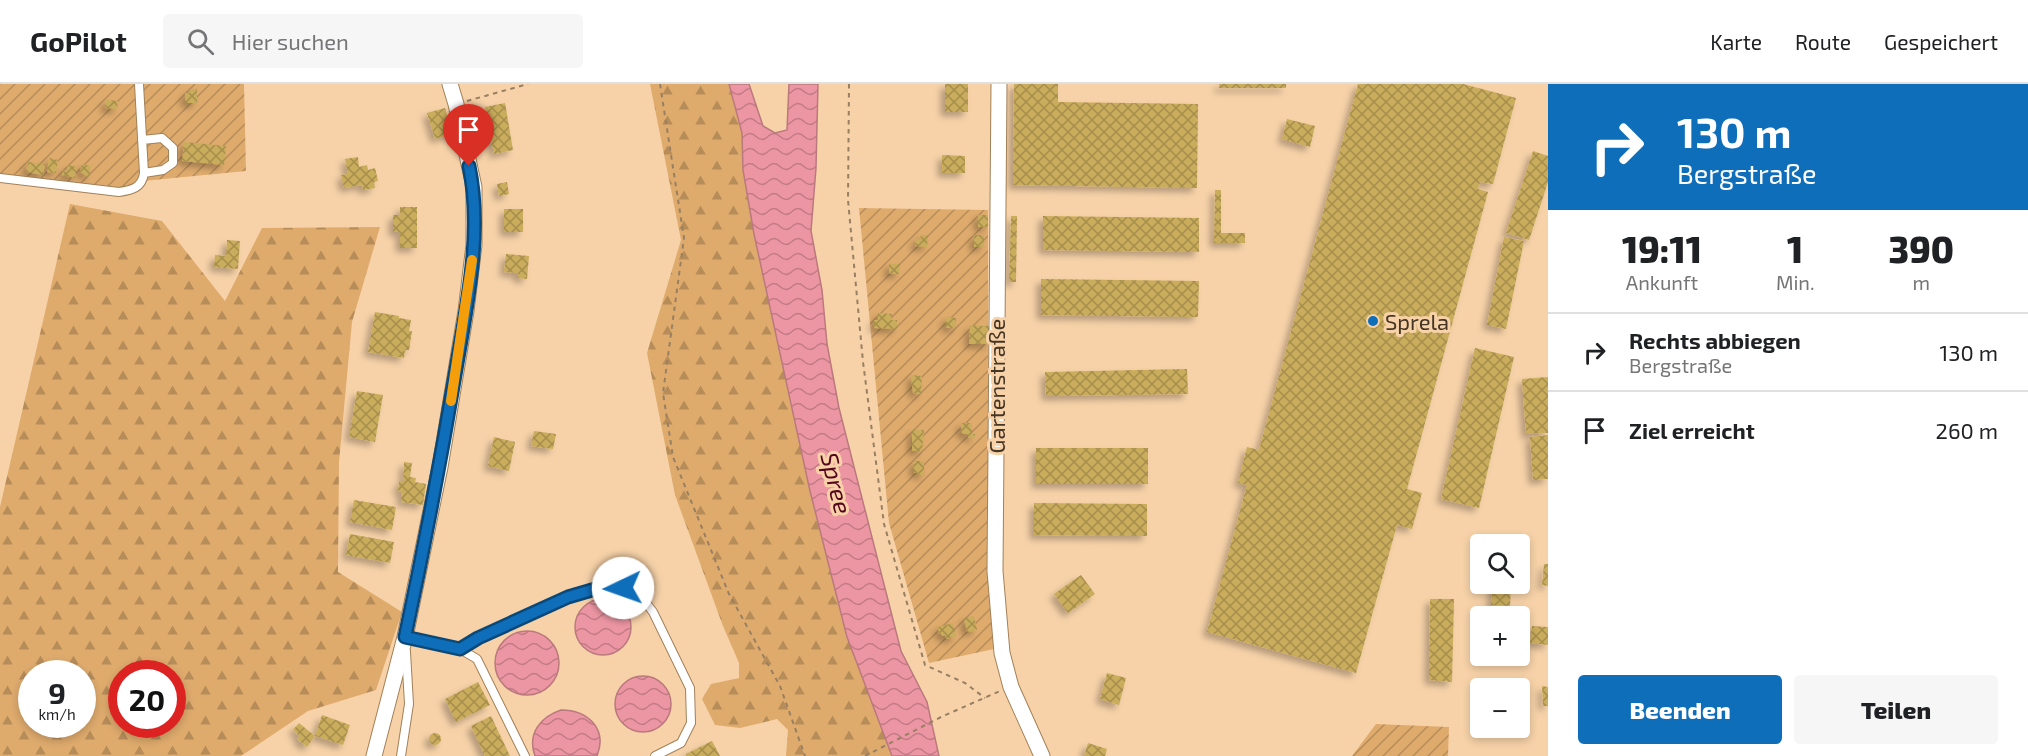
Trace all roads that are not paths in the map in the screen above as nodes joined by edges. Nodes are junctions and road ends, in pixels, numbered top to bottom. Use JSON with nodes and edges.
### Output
{"nodes":[{"id":1,"x":139,"y":84,"type":"edge"},
{"id":2,"x":450,"y":84,"type":"edge"},
{"id":3,"x":999,"y":84,"type":"edge"},
{"id":4,"x":142,"y":140,"type":"junction"},
{"id":5,"x":144,"y":173,"type":"junction"},
{"id":6,"x":0,"y":178,"type":"edge"},
{"id":7,"x":405,"y":637,"type":"junction"},
{"id":8,"x":460,"y":649,"type":"junction"},
{"id":9,"x":374,"y":756,"type":"edge"},
{"id":10,"x":400,"y":756,"type":"edge"},
{"id":11,"x":525,"y":756,"type":"edge"},
{"id":12,"x":655,"y":756,"type":"edge"},
{"id":13,"x":1042,"y":756,"type":"edge"}],
"edges":[{"from":1,"to":4,"type":"lane"},
{"from":2,"to":7,"type":"street"},
{"from":3,"to":13,"type":"street","name":"Gartenstraße"},
{"from":4,"to":5,"type":"lane"},
{"from":4,"to":5,"type":"lane"},
{"from":5,"to":6,"type":"lane"},
{"from":7,"to":8,"type":"lane"},
{"from":7,"to":9,"type":"street"},
{"from":7,"to":10,"type":"lane"},
{"from":8,"to":11,"type":"lane"},
{"from":8,"to":12,"type":"lane"}]}
